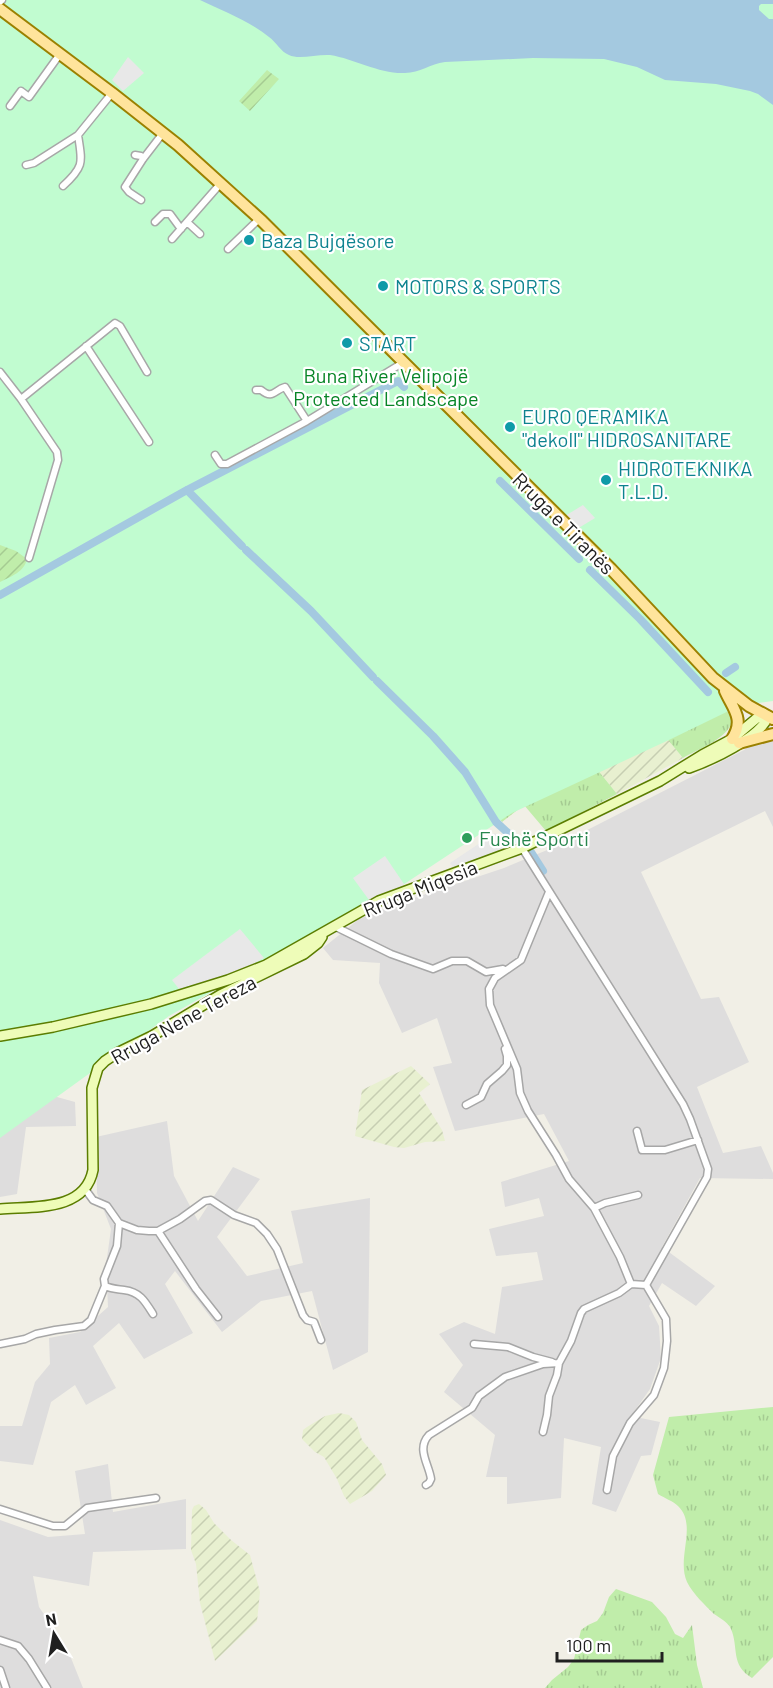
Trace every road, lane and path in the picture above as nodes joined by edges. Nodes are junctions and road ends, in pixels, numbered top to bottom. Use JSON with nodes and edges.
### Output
{"nodes":[{"id":1,"x":0,"y":9,"type":"edge"},
{"id":2,"x":60,"y":54,"type":"junction"},
{"id":3,"x":112,"y":93,"type":"junction"},
{"id":4,"x":10,"y":106,"type":"dead end"},
{"id":5,"x":163,"y":133,"type":"junction"},
{"id":6,"x":78,"y":135,"type":"junction"},
{"id":7,"x":135,"y":155,"type":"dead end"},
{"id":8,"x":143,"y":159,"type":"junction"},
{"id":9,"x":26,"y":165,"type":"dead end"},
{"id":10,"x":221,"y":183,"type":"junction"},
{"id":11,"x":63,"y":186,"type":"dead end"},
{"id":12,"x":141,"y":200,"type":"dead end"},
{"id":13,"x":259,"y":219,"type":"junction"},
{"id":14,"x":155,"y":222,"type":"dead end"},
{"id":15,"x":187,"y":222,"type":"junction"},
{"id":16,"x":182,"y":229,"type":"junction"},
{"id":17,"x":200,"y":234,"type":"dead end"},
{"id":18,"x":172,"y":239,"type":"dead end"},
{"id":19,"x":228,"y":249,"type":"dead end"},
{"id":20,"x":86,"y":346,"type":"junction"},
{"id":21,"x":404,"y":362,"type":"junction"},
{"id":22,"x":0,"y":372,"type":"edge"},
{"id":23,"x":147,"y":372,"type":"dead end"},
{"id":24,"x":256,"y":390,"type":"dead end"},
{"id":25,"x":21,"y":399,"type":"junction"},
{"id":26,"x":308,"y":421,"type":"junction"},
{"id":27,"x":149,"y":442,"type":"dead end"},
{"id":28,"x":214,"y":455,"type":"dead end"},
{"id":29,"x":29,"y":558,"type":"dead end"},
{"id":30,"x":722,"y":685,"type":"junction"},
{"id":31,"x":768,"y":716,"type":"edge"},
{"id":32,"x":773,"y":734,"type":"edge"},
{"id":33,"x":736,"y":741,"type":"junction"},
{"id":34,"x":524,"y":848,"type":"junction"},
{"id":35,"x":549,"y":892,"type":"junction"},
{"id":36,"x":334,"y":926,"type":"junction"},
{"id":37,"x":325,"y":932,"type":"junction"},
{"id":38,"x":508,"y":968,"type":"junction"},
{"id":39,"x":0,"y":1036,"type":"edge"},
{"id":40,"x":503,"y":1037,"type":"junction"},
{"id":41,"x":466,"y":1105,"type":"dead end"},
{"id":42,"x":637,"y":1131,"type":"dead end"},
{"id":43,"x":698,"y":1140,"type":"junction"},
{"id":44,"x":86,"y":1189,"type":"junction"},
{"id":45,"x":638,"y":1195,"type":"dead end"},
{"id":46,"x":594,"y":1208,"type":"junction"},
{"id":47,"x":0,"y":1209,"type":"edge"},
{"id":48,"x":119,"y":1223,"type":"junction"},
{"id":49,"x":158,"y":1231,"type":"junction"},
{"id":50,"x":631,"y":1284,"type":"junction"},
{"id":51,"x":646,"y":1285,"type":"junction"},
{"id":52,"x":105,"y":1286,"type":"junction"},
{"id":53,"x":153,"y":1314,"type":"dead end"},
{"id":54,"x":218,"y":1317,"type":"dead end"},
{"id":55,"x":321,"y":1340,"type":"dead end"},
{"id":56,"x":0,"y":1344,"type":"edge"},
{"id":57,"x":474,"y":1344,"type":"dead end"},
{"id":58,"x":557,"y":1363,"type":"junction"},
{"id":59,"x":543,"y":1432,"type":"dead end"},
{"id":60,"x":426,"y":1485,"type":"dead end"},
{"id":61,"x":607,"y":1490,"type":"dead end"},
{"id":62,"x":156,"y":1498,"type":"dead end"},
{"id":63,"x":0,"y":1509,"type":"edge"},
{"id":64,"x":0,"y":1640,"type":"edge"},
{"id":65,"x":0,"y":1670,"type":"edge"},
{"id":66,"x":6,"y":1688,"type":"edge"},
{"id":67,"x":47,"y":1688,"type":"edge"}],
"edges":[{"from":1,"to":2,"type":"main road","name":"Rruga e Tiranës"},
{"from":2,"to":3,"type":"main road","name":"Rruga e Tiranës"},
{"from":2,"to":4,"type":"street"},
{"from":3,"to":5,"type":"main road","name":"Rruga e Tiranës"},
{"from":3,"to":6,"type":"street"},
{"from":5,"to":8,"type":"street"},
{"from":5,"to":10,"type":"main road","name":"Rruga e Tiranës"},
{"from":6,"to":9,"type":"street"},
{"from":6,"to":11,"type":"street"},
{"from":7,"to":8,"type":"street"},
{"from":8,"to":12,"type":"street"},
{"from":10,"to":13,"type":"main road","name":"Rruga e Tiranës"},
{"from":10,"to":15,"type":"street"},
{"from":13,"to":19,"type":"street"},
{"from":13,"to":21,"type":"main road","name":"Rruga e Tiranës"},
{"from":14,"to":16,"type":"street"},
{"from":15,"to":16,"type":"street"},
{"from":15,"to":17,"type":"street"},
{"from":16,"to":18,"type":"street"},
{"from":20,"to":23,"type":"street"},
{"from":20,"to":25,"type":"street"},
{"from":20,"to":27,"type":"street"},
{"from":21,"to":26,"type":"street"},
{"from":21,"to":30,"type":"main road","name":"Rruga e Tiranës"},
{"from":22,"to":25,"type":"street"},
{"from":24,"to":26,"type":"street"},
{"from":25,"to":29,"type":"street"},
{"from":26,"to":28,"type":"street"},
{"from":30,"to":31,"type":"main road"},
{"from":30,"to":33,"type":"main road"},
{"from":31,"to":33,"type":"main road","name":"Rruga Miqesia"},
{"from":32,"to":33,"type":"main road"},
{"from":33,"to":34,"type":"main road","name":"Rruga Miqesia"},
{"from":34,"to":35,"type":"street"},
{"from":34,"to":36,"type":"main road","name":"Rruga Miqesia"},
{"from":35,"to":38,"type":"street"},
{"from":35,"to":43,"type":"street"},
{"from":36,"to":37,"type":"main road","name":"Rruga Miqesia"},
{"from":36,"to":38,"type":"street"},
{"from":37,"to":39,"type":"main road","name":"Rruga Miqesia"},
{"from":37,"to":44,"type":"main road","name":"Rruga Nene Tereza"},
{"from":38,"to":40,"type":"street"},
{"from":40,"to":41,"type":"street"},
{"from":40,"to":46,"type":"street"},
{"from":42,"to":43,"type":"street"},
{"from":43,"to":51,"type":"street"},
{"from":44,"to":47,"type":"main road"},
{"from":44,"to":48,"type":"street"},
{"from":45,"to":46,"type":"street"},
{"from":46,"to":50,"type":"street"},
{"from":48,"to":49,"type":"street"},
{"from":48,"to":52,"type":"street"},
{"from":49,"to":54,"type":"street"},
{"from":49,"to":55,"type":"street"},
{"from":50,"to":51,"type":"street"},
{"from":50,"to":58,"type":"street"},
{"from":51,"to":61,"type":"street"},
{"from":52,"to":53,"type":"street"},
{"from":52,"to":56,"type":"street"},
{"from":57,"to":58,"type":"street"},
{"from":58,"to":59,"type":"street"},
{"from":58,"to":60,"type":"street"},
{"from":62,"to":63,"type":"street"},
{"from":64,"to":67,"type":"street"},
{"from":65,"to":66,"type":"street"}]}
